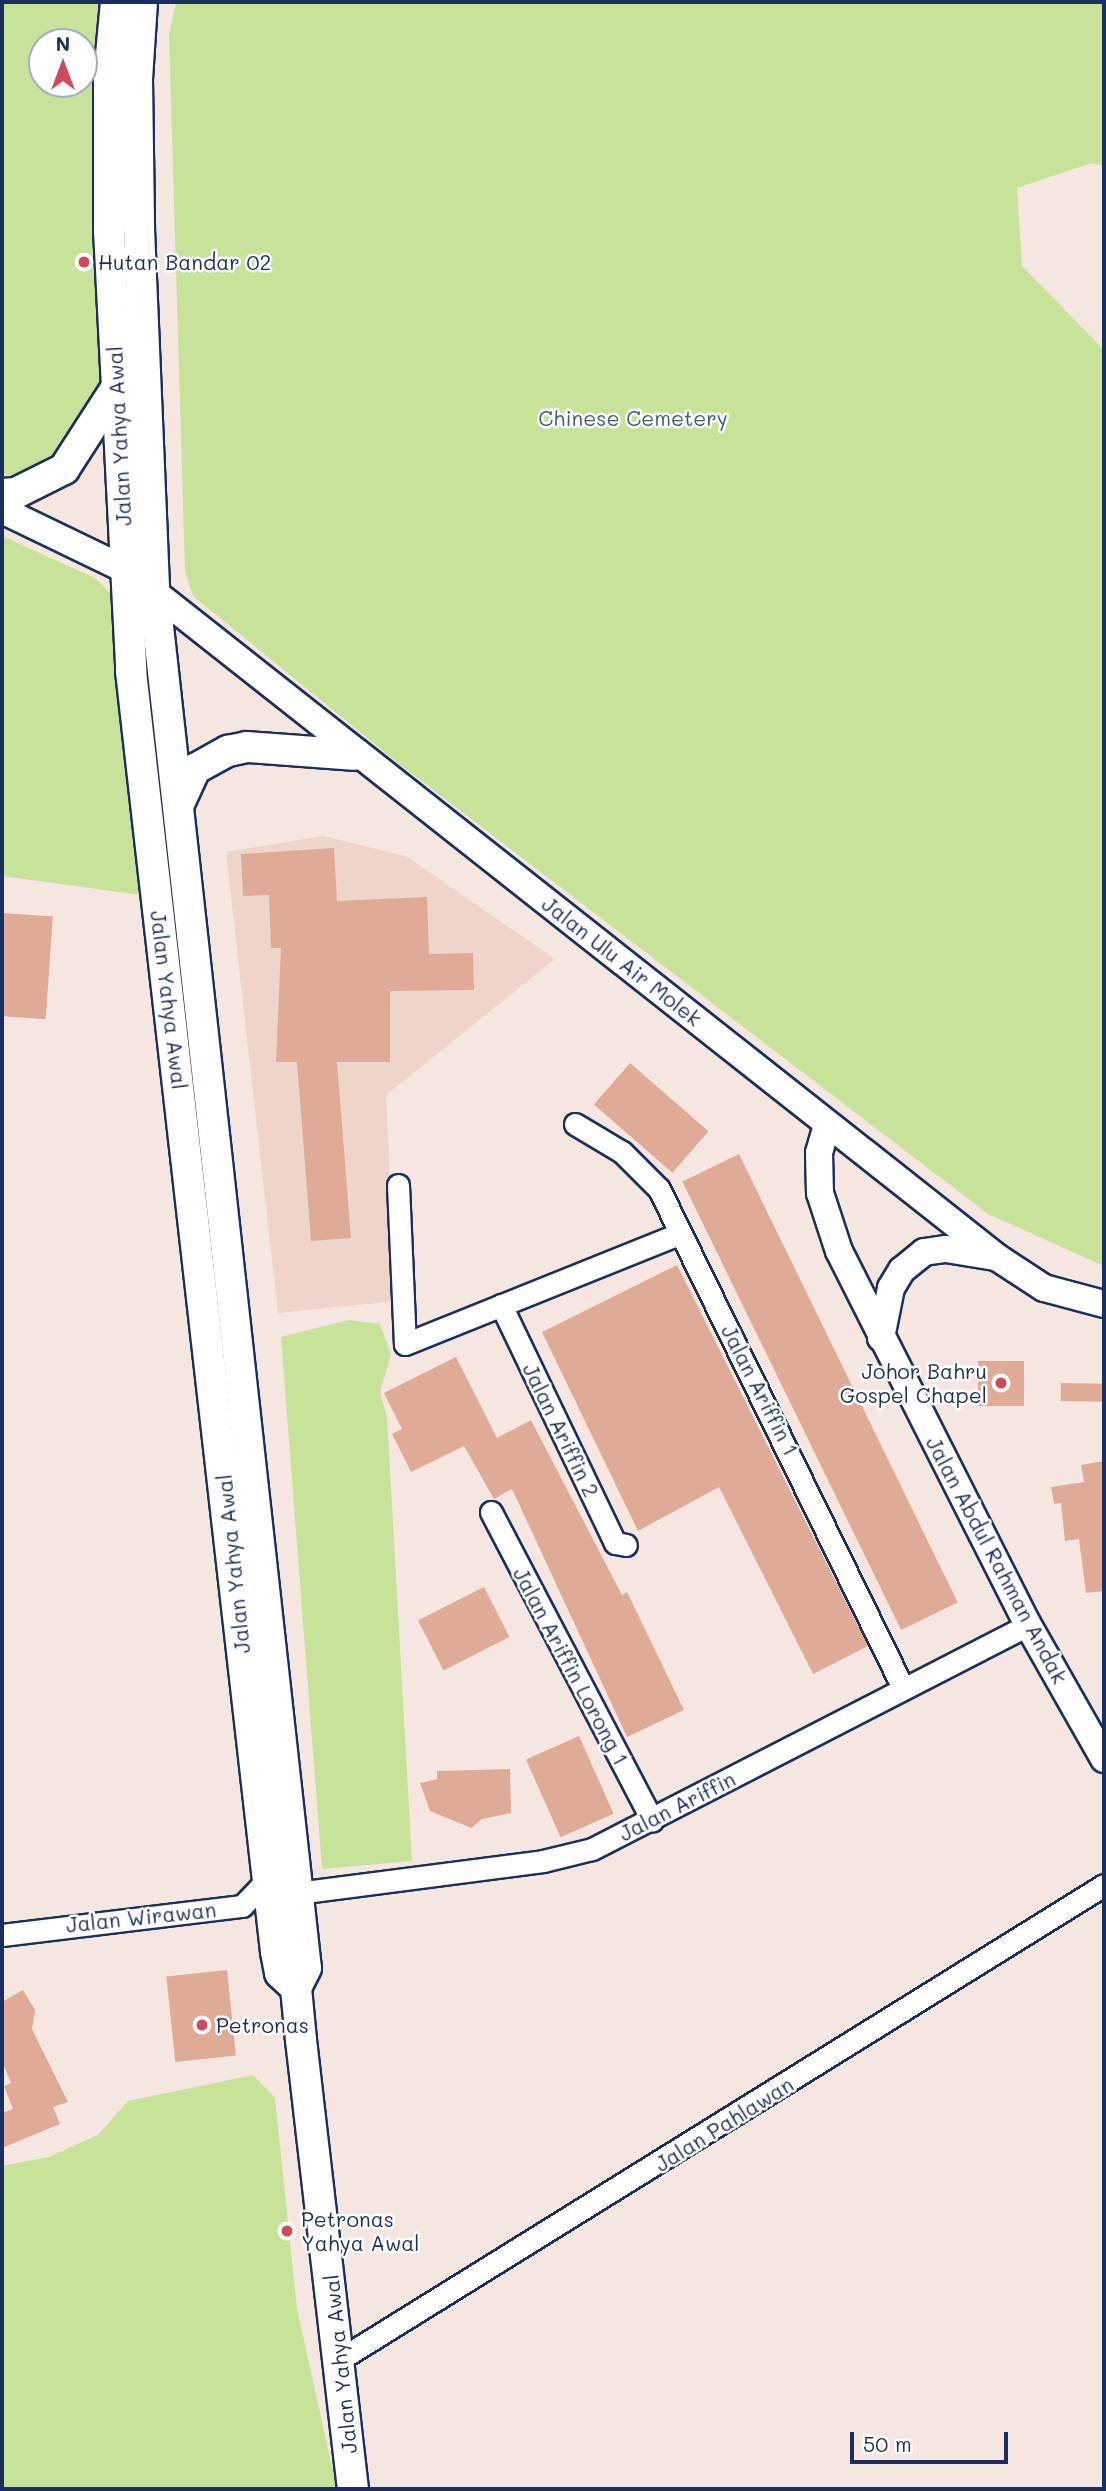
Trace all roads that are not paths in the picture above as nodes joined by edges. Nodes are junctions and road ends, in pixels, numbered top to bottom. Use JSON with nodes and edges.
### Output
{"nodes":[{"id":1,"x":116,"y":2,"type":"edge"},
{"id":2,"x":142,"y":2,"type":"edge"},
{"id":3,"x":115,"y":390,"type":"junction"},
{"id":4,"x":2,"y":494,"type":"edge"},
{"id":5,"x":2,"y":510,"type":"edge"},
{"id":6,"x":126,"y":570,"type":"junction"},
{"id":7,"x":154,"y":590,"type":"junction"},
{"id":8,"x":355,"y":755,"type":"junction"},
{"id":9,"x":177,"y":809,"type":"junction"},
{"id":10,"x":576,"y":1124,"type":"dead end"},
{"id":11,"x":827,"y":1125,"type":"junction"},
{"id":12,"x":398,"y":1185,"type":"dead end"},
{"id":13,"x":681,"y":1233,"type":"junction"},
{"id":14,"x":998,"y":1258,"type":"junction"},
{"id":15,"x":1104,"y":1304,"type":"edge"},
{"id":16,"x":501,"y":1305,"type":"junction"},
{"id":17,"x":881,"y":1338,"type":"junction"},
{"id":18,"x":491,"y":1512,"type":"dead end"},
{"id":19,"x":626,"y":1545,"type":"dead end"},
{"id":20,"x":1028,"y":1625,"type":"junction"},
{"id":21,"x":903,"y":1688,"type":"junction"},
{"id":22,"x":1104,"y":1759,"type":"edge"},
{"id":23,"x":652,"y":1820,"type":"junction"},
{"id":24,"x":268,"y":1879,"type":"junction"},
{"id":25,"x":1104,"y":1885,"type":"edge"},
{"id":26,"x":297,"y":1893,"type":"junction"},
{"id":27,"x":242,"y":1906,"type":"junction"},
{"id":28,"x":2,"y":1935,"type":"edge"},
{"id":29,"x":275,"y":1936,"type":"junction"},
{"id":30,"x":296,"y":1988,"type":"junction"},
{"id":31,"x":342,"y":2358,"type":"junction"},
{"id":32,"x":353,"y":2489,"type":"edge"}],
"edges":[{"from":1,"to":3,"type":"main road","name":"Jalan Yahya Awal"},
{"from":2,"to":7,"type":"main road","name":"Jalan Yahya Awal"},
{"from":3,"to":4,"type":"main road"},
{"from":3,"to":6,"type":"main road","name":"Jalan Yahya Awal"},
{"from":5,"to":6,"type":"street","name":"Jalan Ulu Air Molek"},
{"from":6,"to":7,"type":"street","name":"Jalan Ulu Air Molek"},
{"from":6,"to":24,"type":"main road","name":"Jalan Yahya Awal"},
{"from":7,"to":8,"type":"street","name":"Jalan Ulu Air Molek"},
{"from":7,"to":9,"type":"main road","name":"Jalan Yahya Awal"},
{"from":8,"to":9,"type":"main road"},
{"from":8,"to":11,"type":"street","name":"Jalan Ulu Air Molek"},
{"from":9,"to":26,"type":"main road","name":"Jalan Yahya Awal"},
{"from":10,"to":13,"type":"street","name":"Jalan Ariffin 1"},
{"from":11,"to":14,"type":"street","name":"Jalan Ulu Air Molek"},
{"from":11,"to":17,"type":"street","name":"Jalan Abdul Rahman Andak"},
{"from":12,"to":16,"type":"street"},
{"from":13,"to":16,"type":"street"},
{"from":13,"to":21,"type":"street","name":"Jalan Ariffin 1"},
{"from":14,"to":15,"type":"street","name":"Jalan Ulu Air Molek"},
{"from":14,"to":17,"type":"street"},
{"from":16,"to":19,"type":"street","name":"Jalan Ariffin 2"},
{"from":17,"to":20,"type":"street","name":"Jalan Abdul Rahman Andak"},
{"from":18,"to":23,"type":"street","name":"Jalan Ariffin Lorong 1"},
{"from":20,"to":21,"type":"street","name":"Jalan Ariffin"},
{"from":20,"to":22,"type":"street","name":"Jalan Abdul Rahman Andak"},
{"from":21,"to":23,"type":"street","name":"Jalan Ariffin"},
{"from":23,"to":26,"type":"street","name":"Jalan Ariffin"},
{"from":24,"to":27,"type":"street","name":"Jalan Wirawan"},
{"from":24,"to":29,"type":"main road","name":"Jalan Yahya Awal"},
{"from":25,"to":31,"type":"street","name":"Jalan Pahlawan"},
{"from":26,"to":30,"type":"main road","name":"Jalan Yahya Awal"},
{"from":27,"to":28,"type":"street","name":"Jalan Wirawan"},
{"from":27,"to":29,"type":"street"},
{"from":29,"to":30,"type":"main road","name":"Jalan Yahya Awal"},
{"from":30,"to":31,"type":"main road","name":"Jalan Yahya Awal"},
{"from":31,"to":32,"type":"main road","name":"Jalan Yahya Awal"}]}
